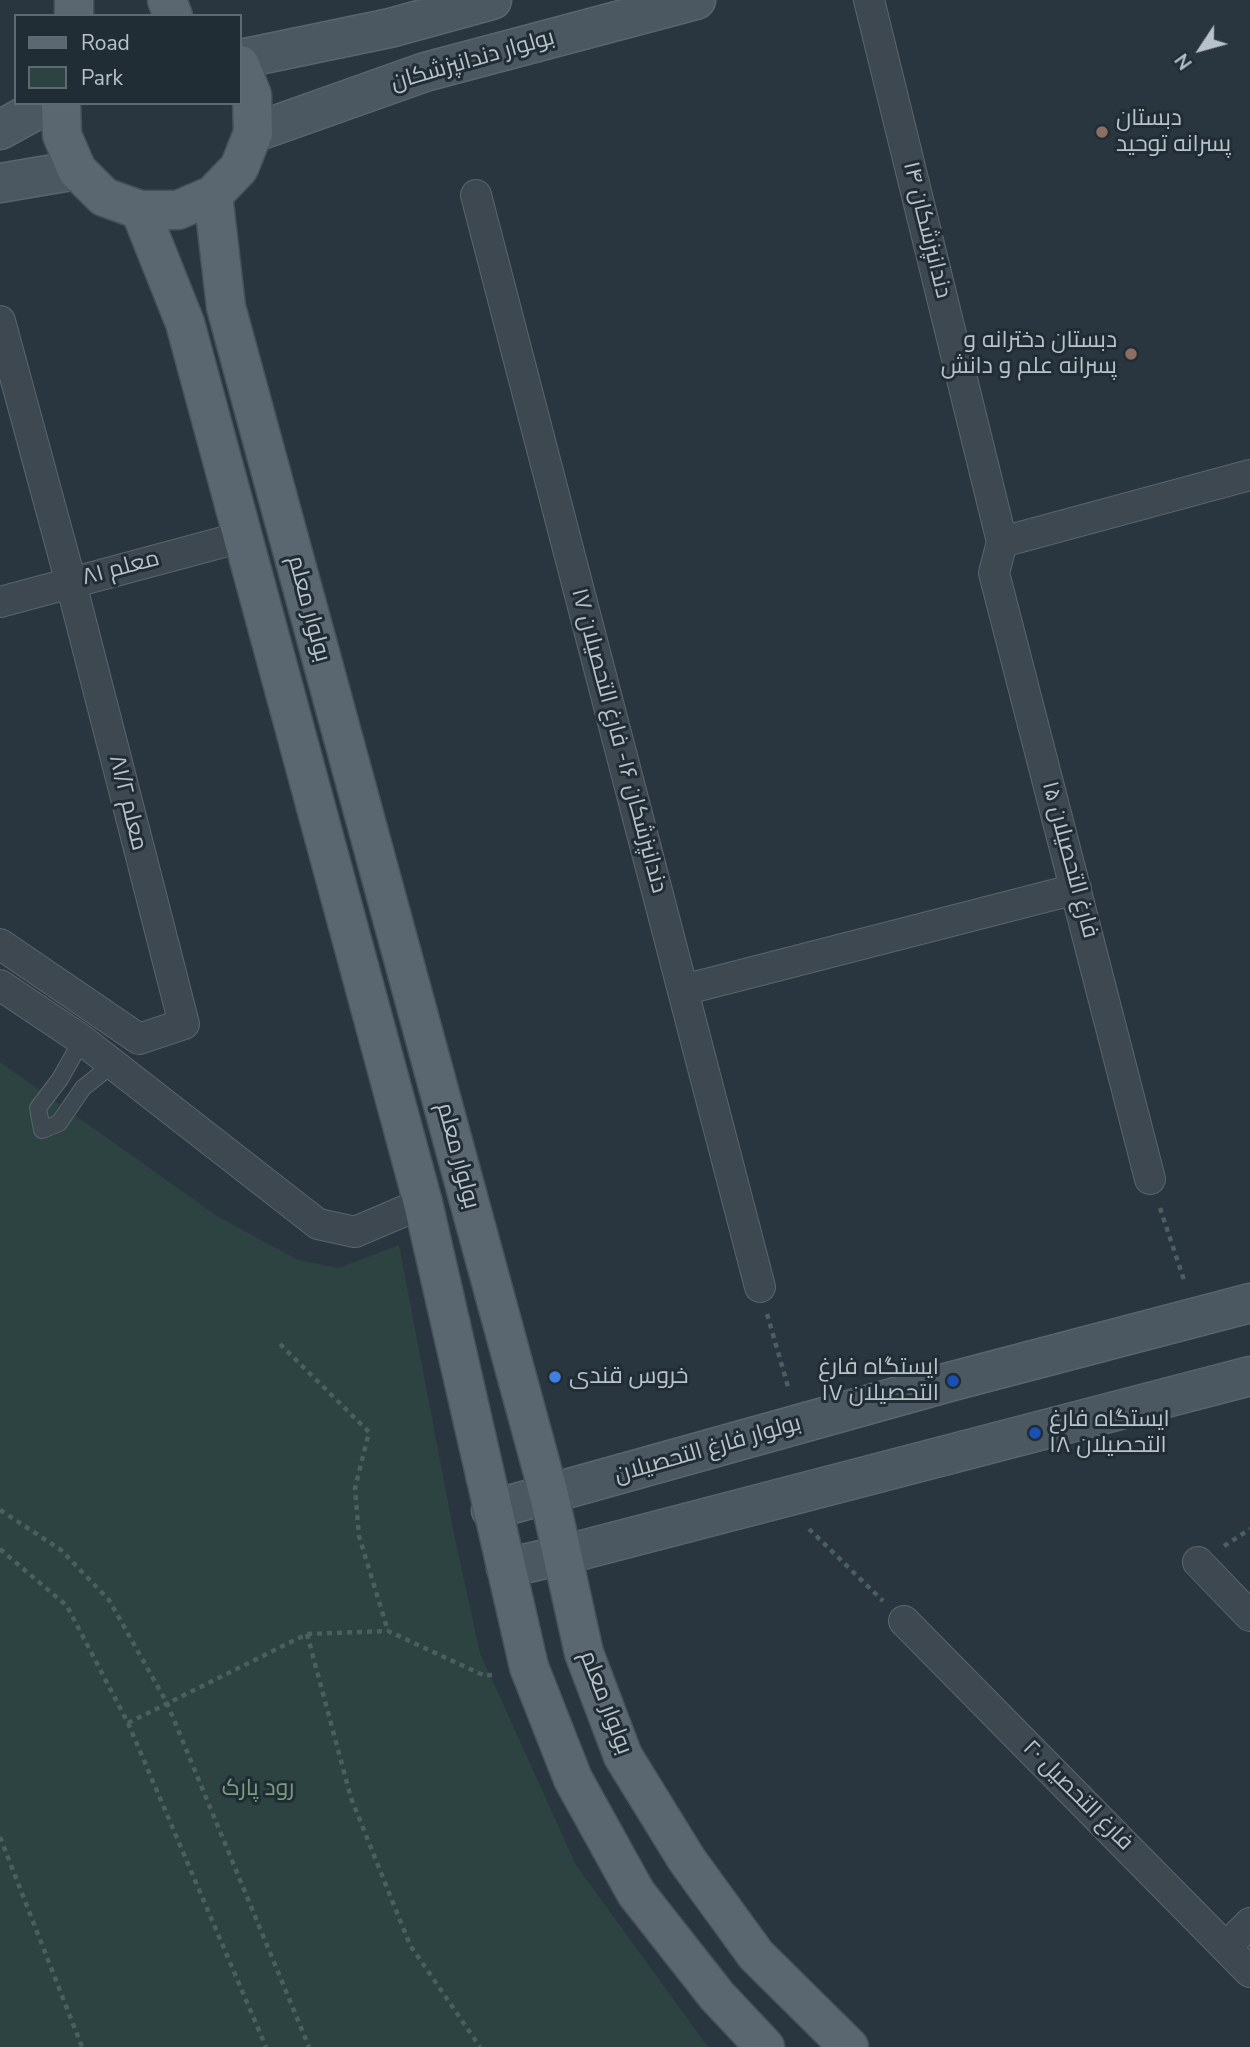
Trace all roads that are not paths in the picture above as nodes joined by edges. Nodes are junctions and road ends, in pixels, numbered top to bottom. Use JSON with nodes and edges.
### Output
{"nodes":[{"id":1,"x":492,"y":0,"type":"edge"},
{"id":2,"x":696,"y":0,"type":"edge"},
{"id":3,"x":869,"y":0,"type":"edge"},
{"id":4,"x":242,"y":59,"type":"edge"},
{"id":5,"x":242,"y":70,"type":"edge"},
{"id":6,"x":45,"y":105,"type":"edge"},
{"id":7,"x":61,"y":105,"type":"edge"},
{"id":8,"x":0,"y":130,"type":"edge"},
{"id":9,"x":253,"y":132,"type":"junction"},
{"id":10,"x":77,"y":170,"type":"junction"},
{"id":11,"x":0,"y":183,"type":"edge"},
{"id":12,"x":213,"y":195,"type":"junction"},
{"id":13,"x":476,"y":195,"type":"dead end"},
{"id":14,"x":140,"y":211,"type":"junction"},
{"id":15,"x":0,"y":321,"type":"edge"},
{"id":16,"x":1250,"y":475,"type":"edge"},
{"id":17,"x":242,"y":537,"type":"junction"},
{"id":18,"x":1002,"y":542,"type":"junction"},
{"id":19,"x":71,"y":583,"type":"junction"},
{"id":20,"x":0,"y":602,"type":"edge"},
{"id":21,"x":1076,"y":888,"type":"junction"},
{"id":22,"x":0,"y":944,"type":"edge"},
{"id":23,"x":0,"y":985,"type":"edge"},
{"id":24,"x":683,"y":990,"type":"junction"},
{"id":25,"x":82,"y":1040,"type":"junction"},
{"id":26,"x":113,"y":1064,"type":"junction"},
{"id":27,"x":1150,"y":1179,"type":"road end"},
{"id":28,"x":422,"y":1203,"type":"junction"},
{"id":29,"x":760,"y":1287,"type":"road end"},
{"id":30,"x":1250,"y":1303,"type":"edge"},
{"id":31,"x":1250,"y":1376,"type":"edge"},
{"id":32,"x":549,"y":1495,"type":"junction"},
{"id":33,"x":491,"y":1510,"type":"junction"},
{"id":34,"x":563,"y":1555,"type":"junction"},
{"id":35,"x":1198,"y":1562,"type":"dead end"},
{"id":36,"x":506,"y":1568,"type":"junction"},
{"id":37,"x":1250,"y":1616,"type":"edge"},
{"id":38,"x":904,"y":1621,"type":"road end"},
{"id":39,"x":1250,"y":1923,"type":"edge"},
{"id":40,"x":1226,"y":1947,"type":"junction"},
{"id":41,"x":1250,"y":1972,"type":"edge"},
{"id":42,"x":765,"y":2047,"type":"edge"},
{"id":43,"x":849,"y":2047,"type":"edge"}],
"edges":[{"from":1,"to":4,"type":"main road"},
{"from":2,"to":9,"type":"main road","name":"بولوار دندانپزشکان"},
{"from":3,"to":18,"type":"street","name":"دندانپزشکان ۱۴"},
{"from":5,"to":9,"type":"main road"},
{"from":6,"to":8,"type":"main road"},
{"from":7,"to":10,"type":"main road"},
{"from":9,"to":12,"type":"main road"},
{"from":10,"to":11,"type":"main road"},
{"from":10,"to":14,"type":"main road"},
{"from":12,"to":14,"type":"main road"},
{"from":12,"to":32,"type":"main road","name":"بولوار معلم"},
{"from":13,"to":24,"type":"street","name":"دندانپزشکان ۱۶- فارغ التحصیلان ۱۷"},
{"from":14,"to":17,"type":"main road","name":"بولوار معلم"},
{"from":15,"to":19,"type":"street","name":"معلم ۸۱/۲"},
{"from":16,"to":18,"type":"street"},
{"from":17,"to":19,"type":"street","name":"معلم ۸۱"},
{"from":17,"to":28,"type":"main road","name":"بولوار معلم"},
{"from":18,"to":21,"type":"street","name":"فارغ التحصیلان ۱۵"},
{"from":19,"to":20,"type":"street","name":"معلم ۸۱"},
{"from":19,"to":22,"type":"street","name":"معلم ۸۱/۲"},
{"from":21,"to":24,"type":"street"},
{"from":21,"to":27,"type":"street","name":"فارغ التحصیلان ۱۵"},
{"from":23,"to":25,"type":"street"},
{"from":24,"to":29,"type":"street","name":"دندانپزشکان ۱۶- فارغ التحصیلان ۱۷"},
{"from":25,"to":26,"type":"street"},
{"from":25,"to":26,"type":"lane"},
{"from":26,"to":28,"type":"street"},
{"from":28,"to":33,"type":"main road","name":"بولوار معلم"},
{"from":30,"to":32,"type":"main road","name":"بولوار فارغ التحصیلان"},
{"from":31,"to":34,"type":"main road"},
{"from":32,"to":33,"type":"main road","name":"بولوار فارغ التحصیلان"},
{"from":32,"to":34,"type":"main road","name":"بولوار معلم"},
{"from":33,"to":36,"type":"main road","name":"بولوار معلم"},
{"from":34,"to":36,"type":"main road"},
{"from":34,"to":43,"type":"main road","name":"بولوار معلم"},
{"from":35,"to":37,"type":"street"},
{"from":36,"to":42,"type":"main road","name":"بولوار معلم"},
{"from":38,"to":40,"type":"street","name":"فارغ التحصیل ۲۰"},
{"from":39,"to":40,"type":"street"},
{"from":40,"to":41,"type":"street","name":"فارغ التحصیل ۲۰"}]}
